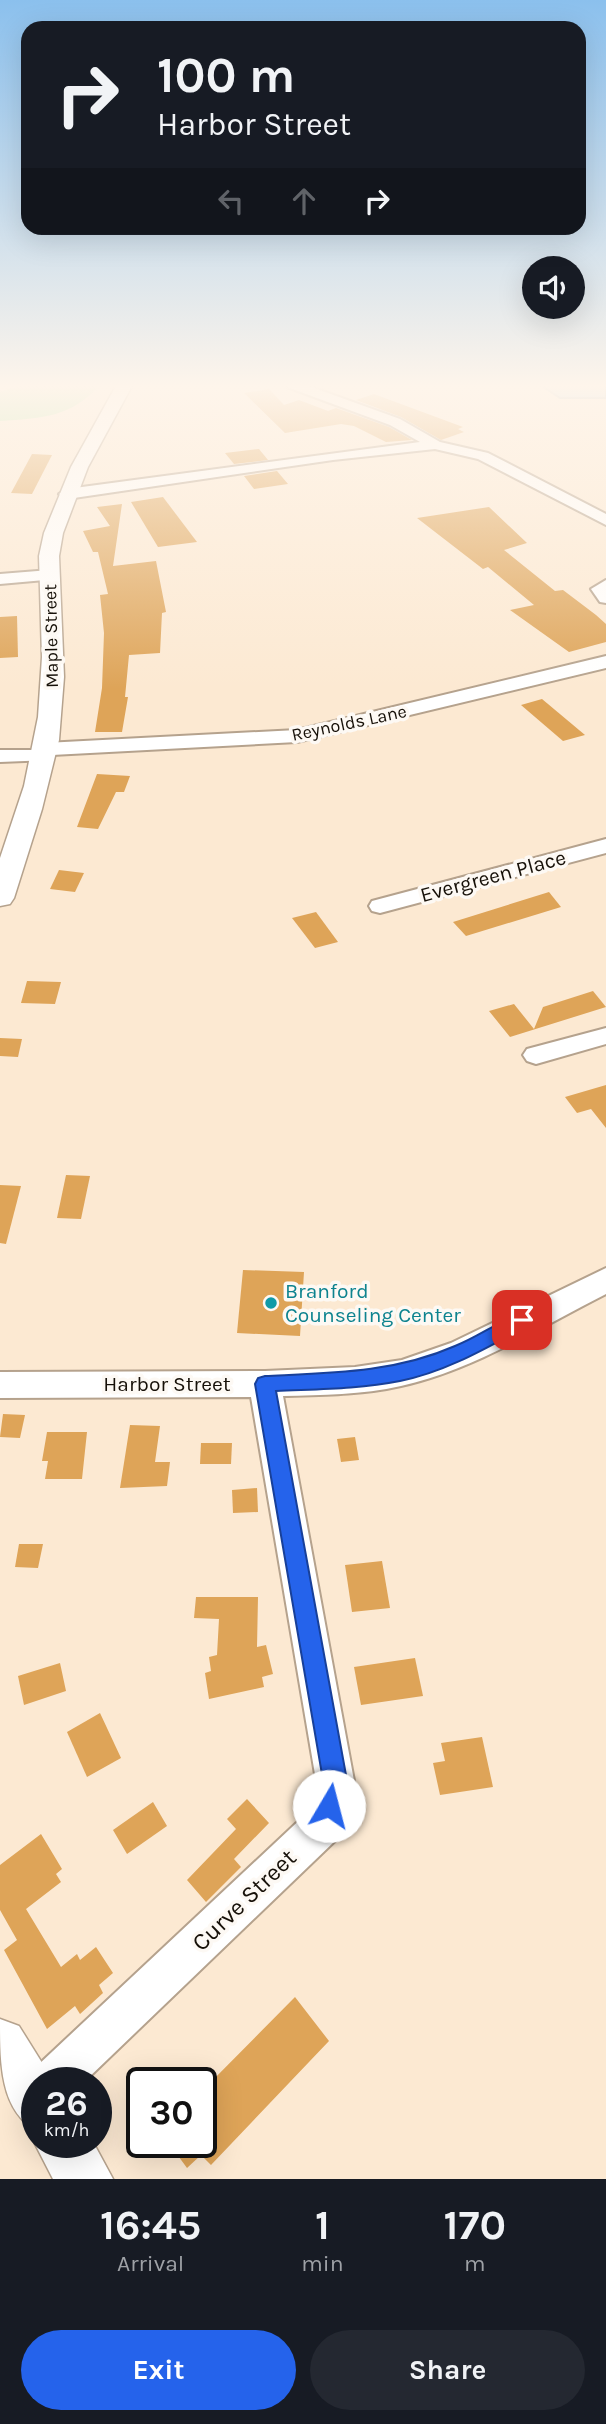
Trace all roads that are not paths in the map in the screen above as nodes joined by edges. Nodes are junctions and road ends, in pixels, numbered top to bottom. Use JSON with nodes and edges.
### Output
{"nodes":[{"id":1,"x":71,"y":486,"type":"edge"},
{"id":2,"x":125,"y":486,"type":"edge"},
{"id":3,"x":540,"y":486,"type":"edge"},
{"id":4,"x":67,"y":494,"type":"junction"},
{"id":5,"x":606,"y":520,"type":"edge"},
{"id":6,"x":50,"y":575,"type":"junction"},
{"id":7,"x":0,"y":579,"type":"edge"},
{"id":8,"x":606,"y":585,"type":"edge"},
{"id":9,"x":606,"y":598,"type":"edge"},
{"id":10,"x":606,"y":662,"type":"edge"},
{"id":11,"x":44,"y":752,"type":"junction"},
{"id":12,"x":0,"y":757,"type":"edge"},
{"id":13,"x":606,"y":846,"type":"edge"},
{"id":14,"x":0,"y":898,"type":"edge"},
{"id":15,"x":380,"y":906,"type":"dead end"},
{"id":16,"x":606,"y":1036,"type":"edge"},
{"id":17,"x":537,"y":1055,"type":"dead end"},
{"id":18,"x":606,"y":1280,"type":"edge"},
{"id":19,"x":265,"y":1384,"type":"junction"},
{"id":20,"x":0,"y":1385,"type":"edge"},
{"id":21,"x":0,"y":2045,"type":"edge"},
{"id":22,"x":83,"y":2067,"type":"edge"},
{"id":23,"x":21,"y":2073,"type":"edge"},
{"id":24,"x":74,"y":2158,"type":"edge"},
{"id":25,"x":85,"y":2179,"type":"edge"}],
"edges":[{"from":1,"to":4,"type":"street","name":"Maple Street"},
{"from":2,"to":4,"type":"street"},
{"from":3,"to":5,"type":"street"},
{"from":4,"to":6,"type":"street","name":"Maple Street"},
{"from":6,"to":7,"type":"street"},
{"from":6,"to":11,"type":"street","name":"Maple Street"},
{"from":8,"to":9,"type":"street"},
{"from":10,"to":11,"type":"street","name":"Reynolds Lane"},
{"from":11,"to":12,"type":"street","name":"Reynolds Lane"},
{"from":11,"to":14,"type":"street","name":"Maple Street"},
{"from":13,"to":15,"type":"street","name":"Evergreen Place"},
{"from":16,"to":17,"type":"street"},
{"from":18,"to":19,"type":"street","name":"Harbor Street"},
{"from":19,"to":20,"type":"street","name":"Harbor Street"},
{"from":19,"to":22,"type":"street","name":"Curve Street"},
{"from":21,"to":23,"type":"street"},
{"from":24,"to":25,"type":"street"}]}
